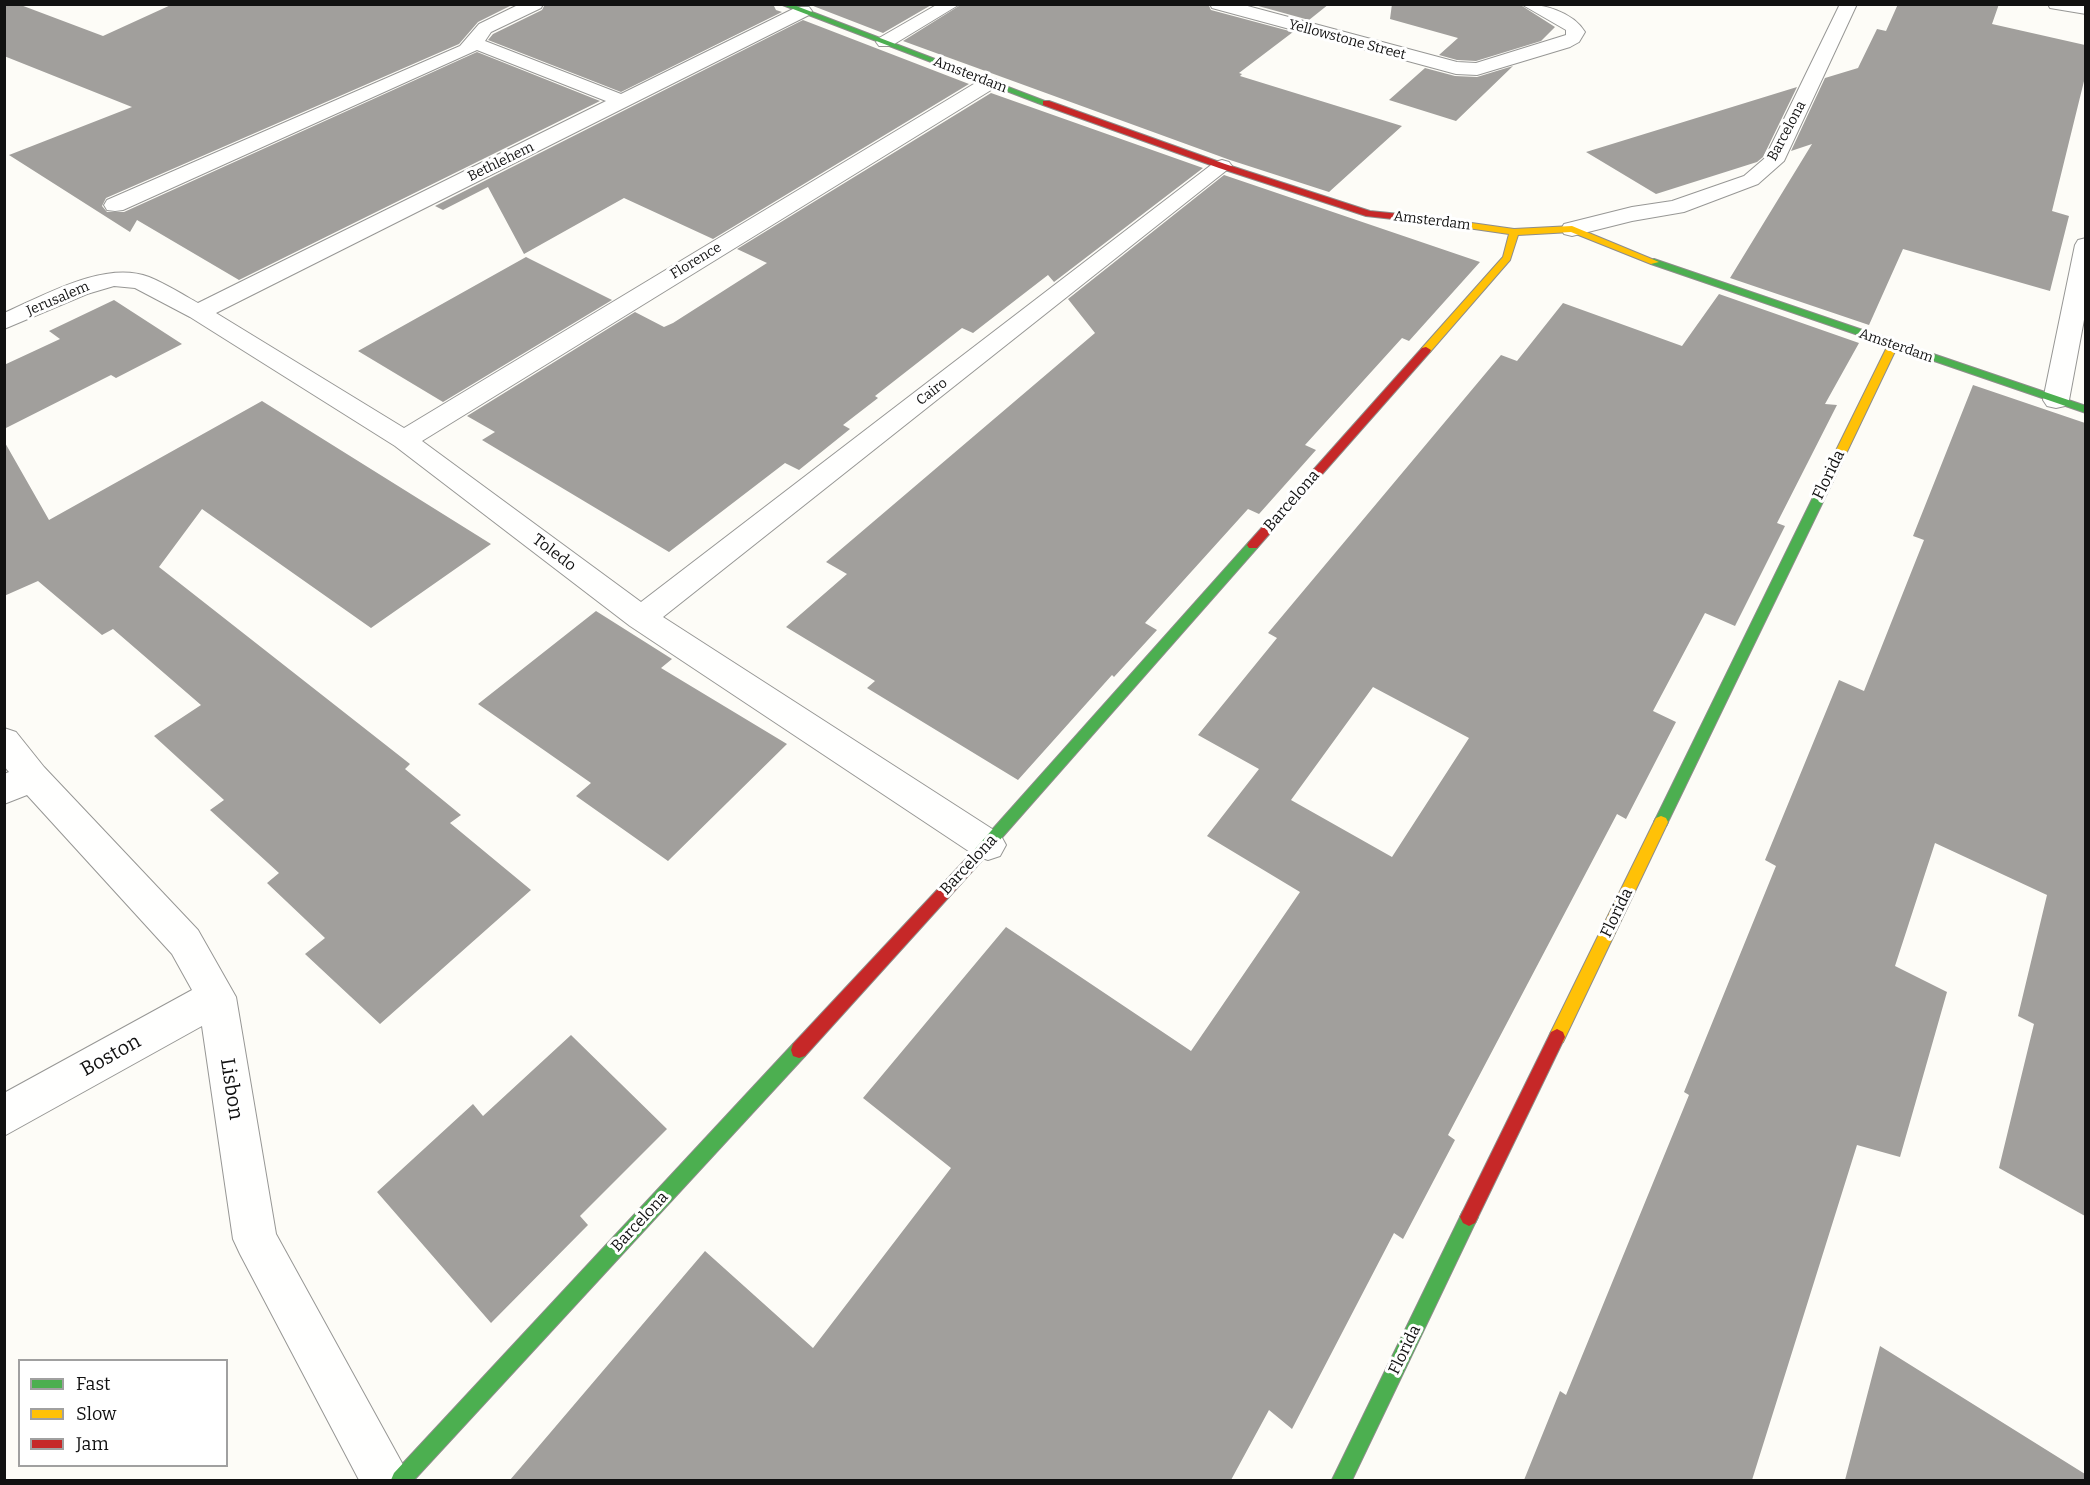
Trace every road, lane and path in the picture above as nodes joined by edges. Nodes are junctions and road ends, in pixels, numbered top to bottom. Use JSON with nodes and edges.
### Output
{"nodes":[{"id":1,"x":535,"y":4,"type":"edge"},
{"id":2,"x":783,"y":4,"type":"edge"},
{"id":3,"x":952,"y":4,"type":"edge"},
{"id":4,"x":1218,"y":4,"type":"edge"},
{"id":5,"x":1529,"y":4,"type":"edge"},
{"id":6,"x":1849,"y":4,"type":"edge"},
{"id":7,"x":2056,"y":4,"type":"edge"},
{"id":8,"x":2085,"y":9,"type":"edge"},
{"id":9,"x":803,"y":11,"type":"junction"},
{"id":10,"x":885,"y":42,"type":"junction"},
{"id":11,"x":475,"y":43,"type":"junction"},
{"id":12,"x":989,"y":82,"type":"junction"},
{"id":13,"x":622,"y":101,"type":"junction"},
{"id":14,"x":1222,"y":166,"type":"junction"},
{"id":15,"x":115,"y":205,"type":"dead end"},
{"id":16,"x":1572,"y":229,"type":"junction"},
{"id":17,"x":1514,"y":232,"type":"junction"},
{"id":18,"x":2085,"y":245,"type":"edge"},
{"id":19,"x":113,"y":279,"type":"joint"},
{"id":20,"x":198,"y":312,"type":"junction"},
{"id":21,"x":4,"y":322,"type":"edge"},
{"id":22,"x":1893,"y":345,"type":"junction"},
{"id":23,"x":2056,"y":400,"type":"junction"},
{"id":24,"x":2085,"y":410,"type":"edge"},
{"id":25,"x":404,"y":440,"type":"junction"},
{"id":26,"x":641,"y":618,"type":"junction"},
{"id":27,"x":4,"y":741,"type":"edge"},
{"id":28,"x":18,"y":784,"type":"edge"},
{"id":29,"x":988,"y":845,"type":"junction"},
{"id":30,"x":217,"y":998,"type":"junction"},
{"id":31,"x":4,"y":1116,"type":"edge"},
{"id":32,"x":385,"y":1480,"type":"edge"},
{"id":33,"x":401,"y":1480,"type":"edge"},
{"id":34,"x":1342,"y":1480,"type":"edge"}],
"edges":[{"from":1,"to":11,"type":"street"},
{"from":2,"to":9,"type":"street","name":"Amsterdam"},
{"from":3,"to":10,"type":"street"},
{"from":4,"to":5,"type":"street","name":"Yellowstone Street"},
{"from":6,"to":16,"type":"street","name":"Barcelona"},
{"from":7,"to":8,"type":"street"},
{"from":9,"to":10,"type":"street","name":"Amsterdam"},
{"from":9,"to":13,"type":"street","name":"Bethlehem"},
{"from":10,"to":12,"type":"street","name":"Amsterdam"},
{"from":11,"to":13,"type":"street"},
{"from":11,"to":15,"type":"street"},
{"from":12,"to":14,"type":"street","name":"Amsterdam"},
{"from":12,"to":25,"type":"street","name":"Florence"},
{"from":13,"to":20,"type":"street","name":"Bethlehem"},
{"from":14,"to":17,"type":"street","name":"Amsterdam"},
{"from":14,"to":26,"type":"street","name":"Cairo"},
{"from":16,"to":17,"type":"street","name":"Amsterdam"},
{"from":16,"to":22,"type":"street","name":"Amsterdam"},
{"from":17,"to":29,"type":"street","name":"Barcelona"},
{"from":18,"to":23,"type":"street"},
{"from":19,"to":20,"type":"street","name":"Toledo"},
{"from":19,"to":21,"type":"street","name":"Jerusalem"},
{"from":20,"to":25,"type":"street","name":"Toledo"},
{"from":22,"to":23,"type":"street","name":"Amsterdam"},
{"from":22,"to":34,"type":"street","name":"Florida"},
{"from":23,"to":24,"type":"street","name":"Amsterdam"},
{"from":25,"to":26,"type":"street","name":"Toledo"},
{"from":26,"to":29,"type":"street","name":"Toledo"},
{"from":27,"to":28,"type":"street","name":"Lisbon"},
{"from":28,"to":30,"type":"street","name":"Lisbon"},
{"from":29,"to":33,"type":"street","name":"Barcelona"},
{"from":30,"to":31,"type":"street","name":"Boston"},
{"from":30,"to":32,"type":"street","name":"Lisbon"}]}
